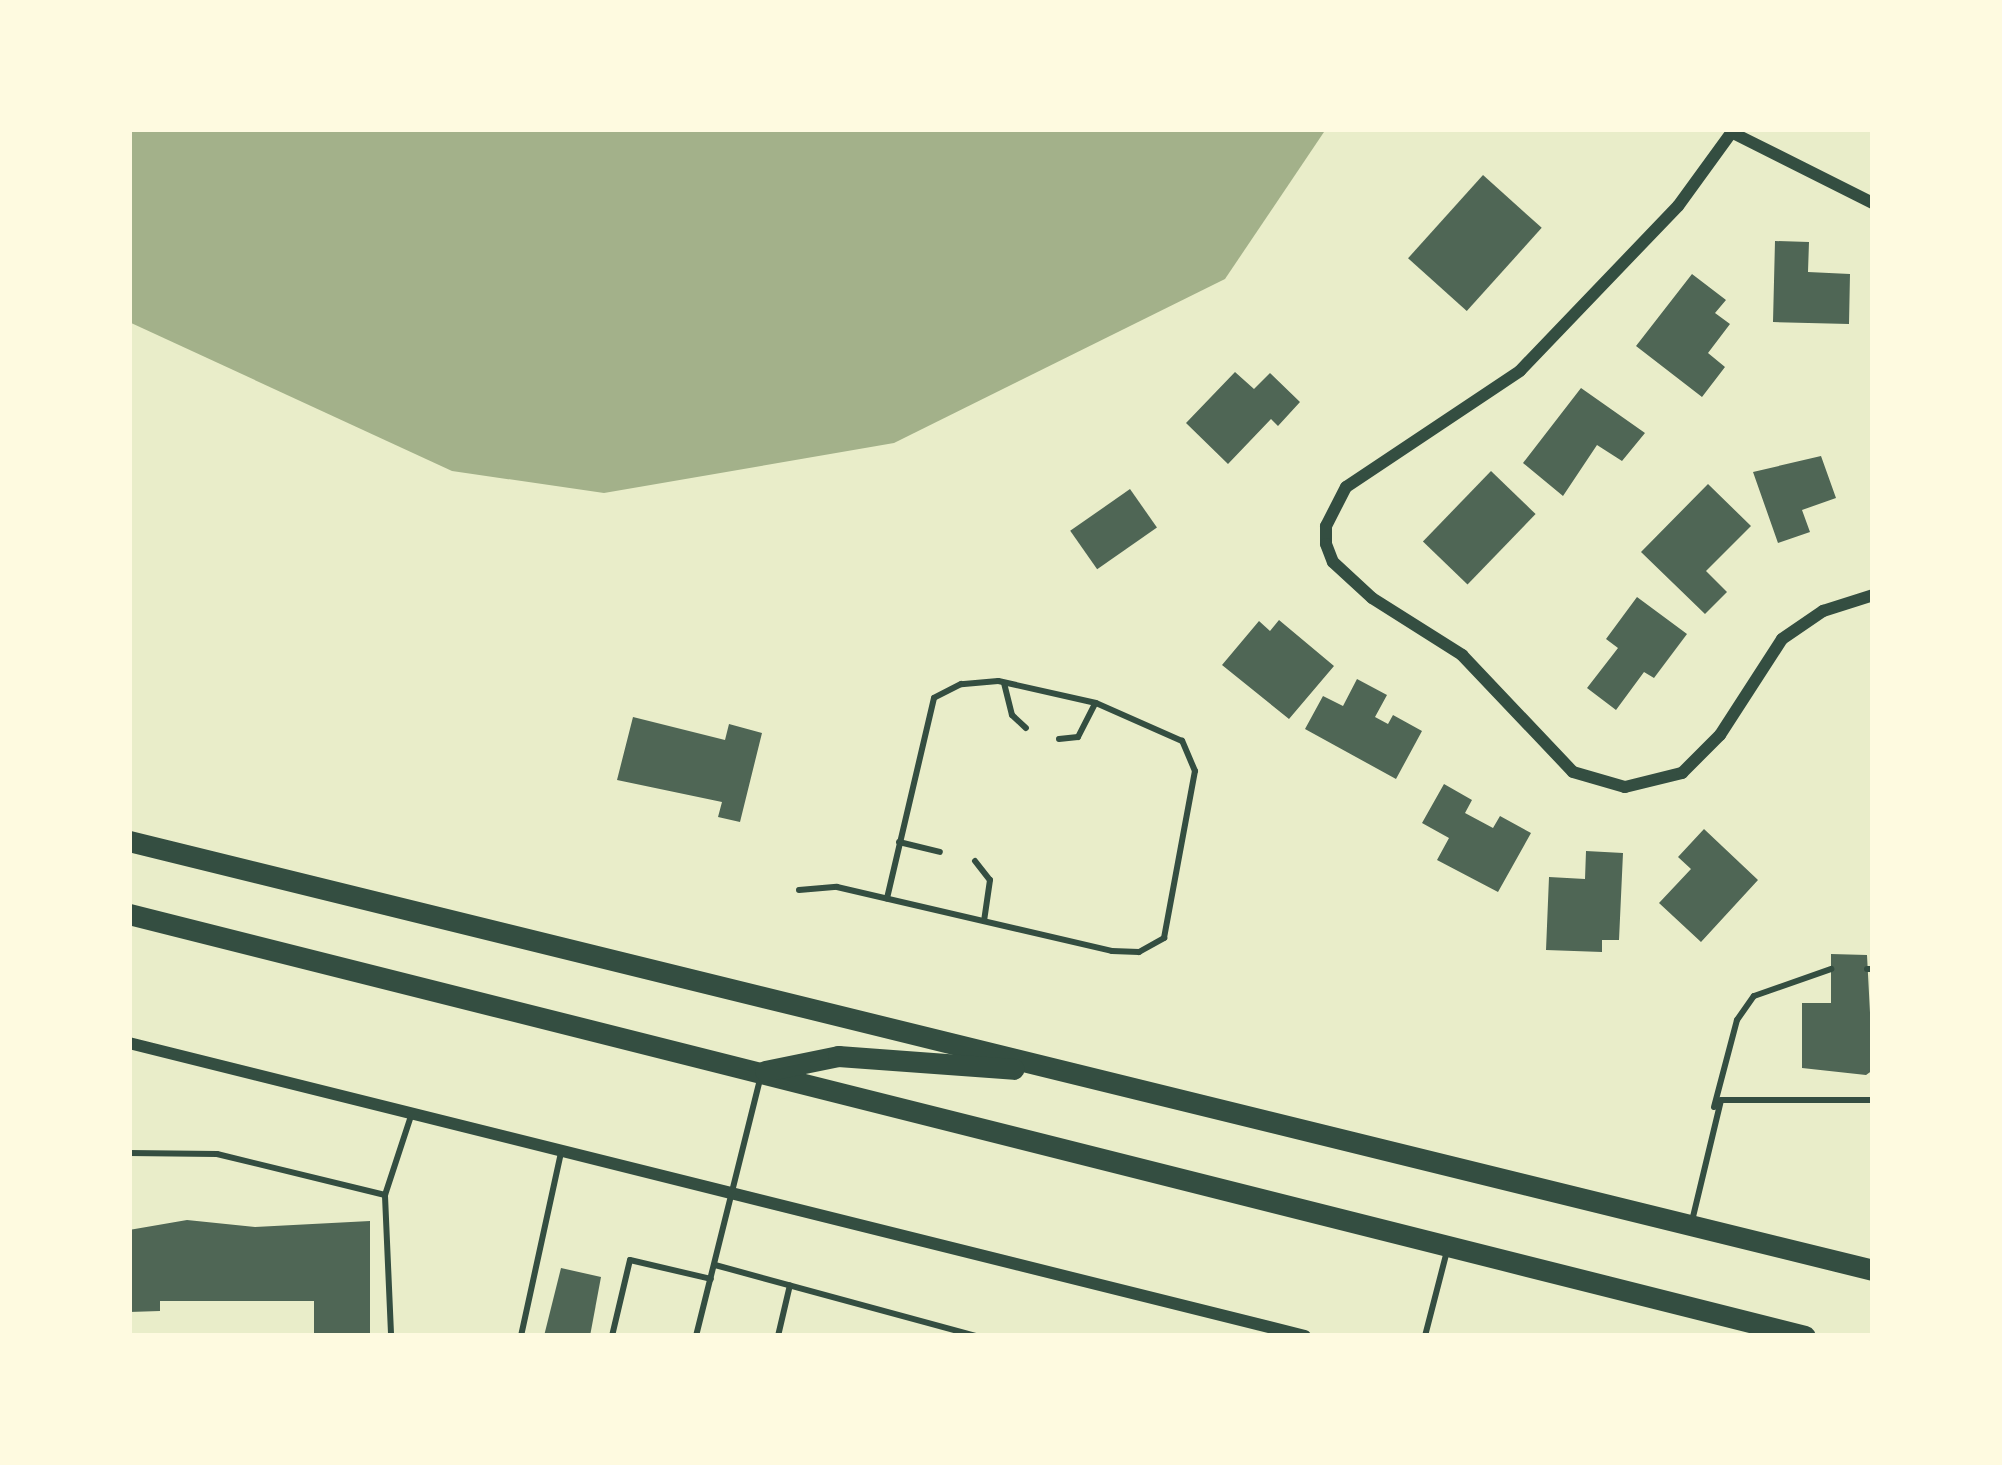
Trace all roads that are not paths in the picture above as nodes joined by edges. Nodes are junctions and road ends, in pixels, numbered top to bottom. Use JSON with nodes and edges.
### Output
{"nodes":[{"id":1,"x":1733,"y":131,"type":"edge"},
{"id":2,"x":1873,"y":203,"type":"edge"},
{"id":3,"x":1873,"y":595,"type":"edge"},
{"id":4,"x":1004,"y":683,"type":"junction"},
{"id":5,"x":1096,"y":703,"type":"junction"},
{"id":6,"x":1026,"y":728,"type":"dead end"},
{"id":7,"x":1059,"y":739,"type":"dead end"},
{"id":8,"x":129,"y":841,"type":"edge"},
{"id":9,"x":899,"y":842,"type":"junction"},
{"id":10,"x":940,"y":852,"type":"dead end"},
{"id":11,"x":975,"y":861,"type":"dead end"},
{"id":12,"x":799,"y":890,"type":"dead end"},
{"id":13,"x":887,"y":898,"type":"junction"},
{"id":14,"x":129,"y":914,"type":"edge"},
{"id":15,"x":985,"y":921,"type":"junction"},
{"id":16,"x":1831,"y":969,"type":"dead end"},
{"id":17,"x":129,"y":1043,"type":"edge"},
{"id":18,"x":761,"y":1072,"type":"junction"},
{"id":19,"x":1074,"y":1073,"type":"junction"},
{"id":20,"x":1873,"y":1100,"type":"edge"},
{"id":21,"x":1714,"y":1107,"type":"junction"},
{"id":22,"x":412,"y":1112,"type":"junction"},
{"id":23,"x":562,"y":1149,"type":"junction"},
{"id":24,"x":129,"y":1153,"type":"edge"},
{"id":25,"x":734,"y":1192,"type":"junction"},
{"id":26,"x":385,"y":1195,"type":"junction"},
{"id":27,"x":1691,"y":1225,"type":"junction"},
{"id":28,"x":1448,"y":1247,"type":"junction"},
{"id":29,"x":715,"y":1265,"type":"junction"},
{"id":30,"x":1873,"y":1270,"type":"edge"},
{"id":31,"x":711,"y":1279,"type":"junction"},
{"id":32,"x":790,"y":1285,"type":"junction"},
{"id":33,"x":945,"y":1332,"type":"edge"},
{"id":34,"x":391,"y":1336,"type":"edge"},
{"id":35,"x":521,"y":1336,"type":"edge"},
{"id":36,"x":612,"y":1336,"type":"edge"},
{"id":37,"x":696,"y":1336,"type":"edge"},
{"id":38,"x":778,"y":1336,"type":"edge"},
{"id":39,"x":976,"y":1336,"type":"edge"},
{"id":40,"x":1305,"y":1336,"type":"edge"},
{"id":41,"x":1425,"y":1336,"type":"edge"},
{"id":42,"x":1805,"y":1336,"type":"edge"}],
"edges":[{"from":1,"to":2,"type":"street"},
{"from":1,"to":3,"type":"street"},
{"from":4,"to":5,"type":"lane"},
{"from":4,"to":6,"type":"lane"},
{"from":4,"to":9,"type":"lane"},
{"from":5,"to":7,"type":"lane"},
{"from":5,"to":15,"type":"lane"},
{"from":8,"to":19,"type":"main road"},
{"from":9,"to":10,"type":"lane"},
{"from":9,"to":13,"type":"lane"},
{"from":11,"to":15,"type":"lane"},
{"from":12,"to":13,"type":"lane"},
{"from":13,"to":15,"type":"lane"},
{"from":14,"to":18,"type":"main road"},
{"from":16,"to":21,"type":"lane"},
{"from":17,"to":22,"type":"street"},
{"from":18,"to":19,"type":"main road"},
{"from":18,"to":25,"type":"lane"},
{"from":18,"to":28,"type":"main road"},
{"from":19,"to":27,"type":"main road"},
{"from":20,"to":21,"type":"lane"},
{"from":21,"to":27,"type":"lane"},
{"from":22,"to":23,"type":"street"},
{"from":22,"to":26,"type":"lane"},
{"from":23,"to":25,"type":"street"},
{"from":23,"to":35,"type":"lane"},
{"from":24,"to":26,"type":"lane"},
{"from":25,"to":29,"type":"lane"},
{"from":25,"to":40,"type":"street"},
{"from":26,"to":34,"type":"lane"},
{"from":27,"to":30,"type":"main road"},
{"from":28,"to":41,"type":"lane"},
{"from":28,"to":42,"type":"main road"},
{"from":29,"to":31,"type":"lane"},
{"from":29,"to":32,"type":"lane"},
{"from":31,"to":36,"type":"lane"},
{"from":31,"to":37,"type":"lane"},
{"from":32,"to":33,"type":"lane"},
{"from":32,"to":38,"type":"lane"},
{"from":33,"to":39,"type":"lane"}]}
